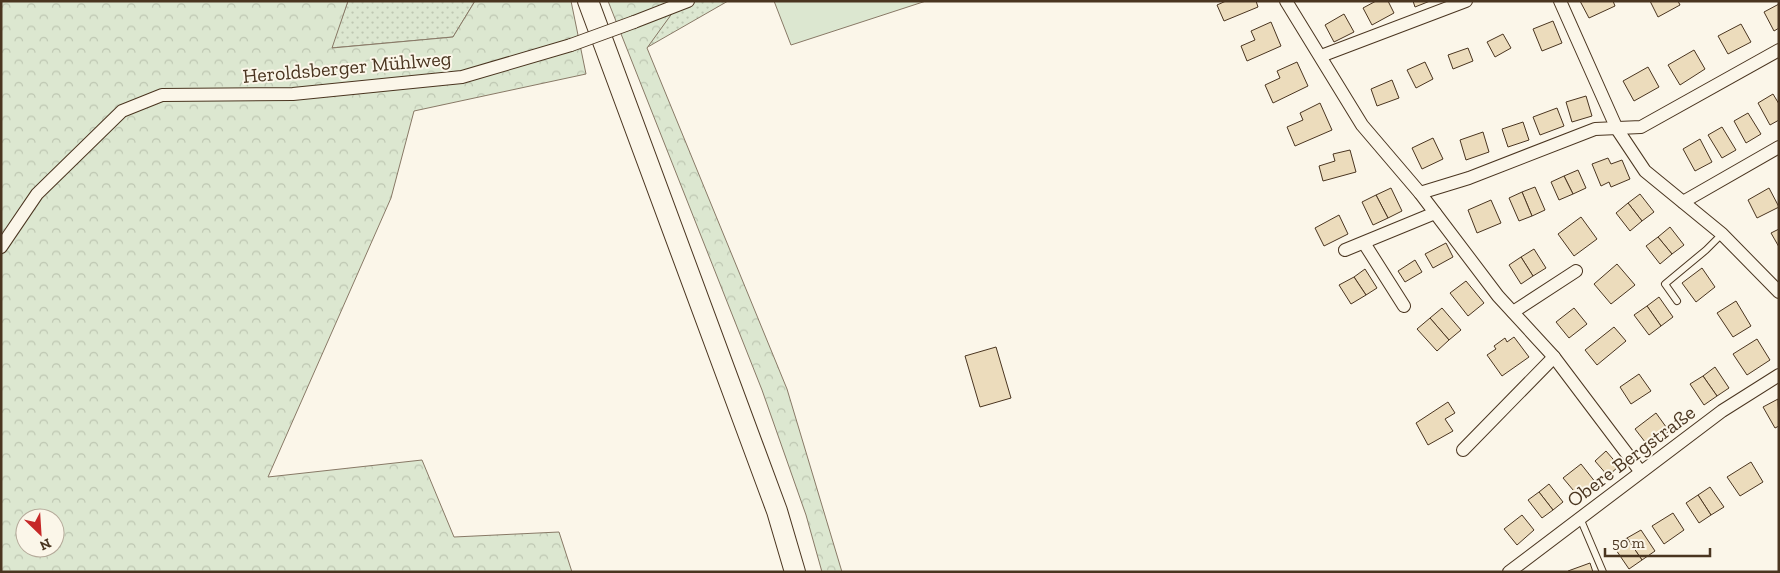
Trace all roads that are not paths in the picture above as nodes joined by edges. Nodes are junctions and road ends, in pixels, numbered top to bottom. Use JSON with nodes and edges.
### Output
{"nodes":[{"id":1,"x":588,"y":1,"type":"edge"},
{"id":2,"x":688,"y":1,"type":"edge"},
{"id":3,"x":1286,"y":1,"type":"edge"},
{"id":4,"x":1466,"y":1,"type":"edge"},
{"id":5,"x":1560,"y":1,"type":"edge"},
{"id":6,"x":1779,"y":50,"type":"edge"},
{"id":7,"x":1321,"y":56,"type":"junction"},
{"id":8,"x":1617,"y":129,"type":"junction"},
{"id":9,"x":1779,"y":147,"type":"edge"},
{"id":10,"x":1420,"y":193,"type":"junction"},
{"id":11,"x":1683,"y":202,"type":"junction"},
{"id":12,"x":1434,"y":213,"type":"junction"},
{"id":13,"x":1722,"y":234,"type":"junction"},
{"id":14,"x":1364,"y":243,"type":"junction"},
{"id":15,"x":1,"y":247,"type":"edge"},
{"id":16,"x":1345,"y":250,"type":"dead end"},
{"id":17,"x":1576,"y":271,"type":"dead end"},
{"id":18,"x":1779,"y":292,"type":"edge"},
{"id":19,"x":1677,"y":301,"type":"dead end"},
{"id":20,"x":1404,"y":306,"type":"dead end"},
{"id":21,"x":1512,"y":312,"type":"junction"},
{"id":22,"x":1554,"y":357,"type":"junction"},
{"id":23,"x":1779,"y":375,"type":"edge"},
{"id":24,"x":1463,"y":450,"type":"dead end"},
{"id":25,"x":1640,"y":471,"type":"junction"},
{"id":26,"x":1580,"y":518,"type":"junction"},
{"id":27,"x":795,"y":572,"type":"edge"},
{"id":28,"x":1509,"y":572,"type":"edge"},
{"id":29,"x":1603,"y":572,"type":"edge"}],
"edges":[{"from":1,"to":27,"type":"main road"},
{"from":2,"to":15,"type":"street","name":"Heroldsberger Mühlweg","bridge":true},
{"from":3,"to":7,"type":"street"},
{"from":4,"to":7,"type":"street"},
{"from":5,"to":8,"type":"street"},
{"from":6,"to":8,"type":"street"},
{"from":7,"to":10,"type":"street"},
{"from":8,"to":10,"type":"street"},
{"from":8,"to":11,"type":"street"},
{"from":9,"to":11,"type":"street"},
{"from":10,"to":12,"type":"street"},
{"from":11,"to":13,"type":"street"},
{"from":12,"to":14,"type":"street"},
{"from":12,"to":21,"type":"street"},
{"from":13,"to":18,"type":"street"},
{"from":13,"to":19,"type":"lane"},
{"from":14,"to":16,"type":"street"},
{"from":14,"to":20,"type":"street"},
{"from":17,"to":21,"type":"street"},
{"from":21,"to":22,"type":"street"},
{"from":22,"to":24,"type":"street"},
{"from":22,"to":25,"type":"street"},
{"from":23,"to":25,"type":"street","name":"Obere Bergstraße"},
{"from":25,"to":26,"type":"street","name":"Obere Bergstraße"},
{"from":26,"to":28,"type":"street","name":"Obere Bergstraße"},
{"from":26,"to":29,"type":"lane"}]}
